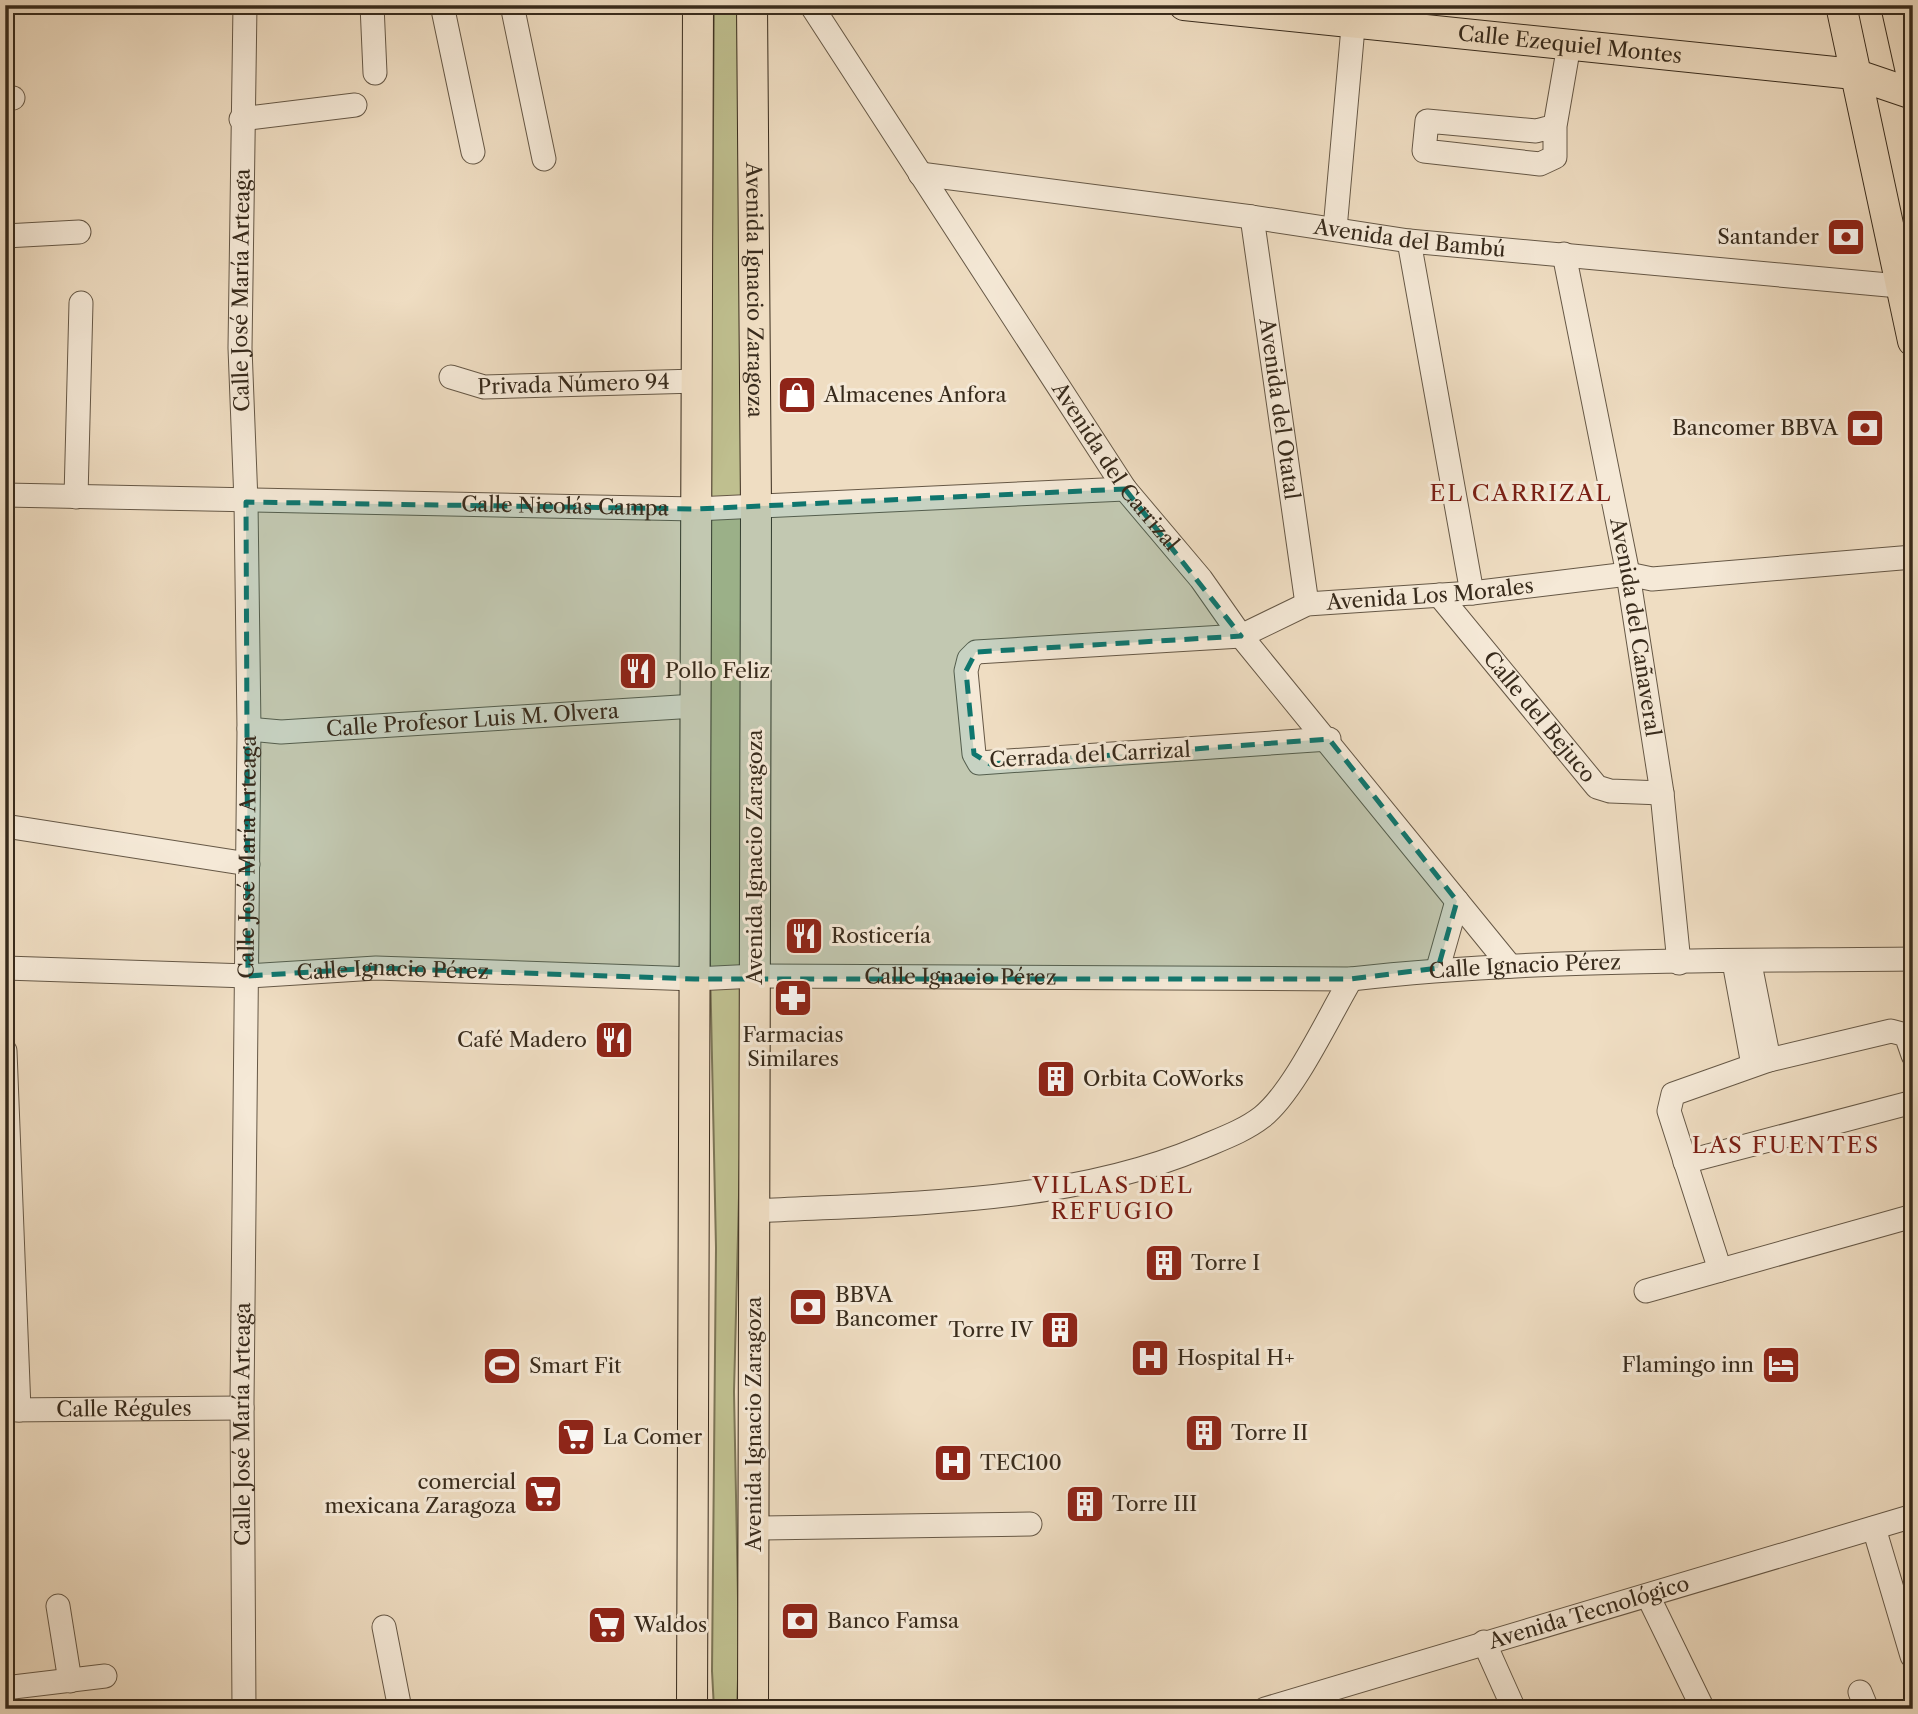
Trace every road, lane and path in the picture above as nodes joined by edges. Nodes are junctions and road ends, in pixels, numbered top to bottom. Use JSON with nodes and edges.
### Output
{"nodes":[{"id":1,"x":244,"y":5,"type":"edge"},
{"id":2,"x":372,"y":5,"type":"edge"},
{"id":3,"x":442,"y":5,"type":"edge"},
{"id":4,"x":512,"y":5,"type":"edge"},
{"id":5,"x":698,"y":5,"type":"edge"},
{"id":6,"x":752,"y":5,"type":"edge"},
{"id":7,"x":811,"y":5,"type":"edge"},
{"id":8,"x":1184,"y":5,"type":"edge"},
{"id":9,"x":1841,"y":5,"type":"edge"},
{"id":10,"x":1896,"y":5,"type":"edge"},
{"id":11,"x":1354,"y":14,"type":"edge"},
{"id":12,"x":1569,"y":45,"type":"junction"},
{"id":13,"x":375,"y":73,"type":"dead end"},
{"id":14,"x":1854,"y":74,"type":"junction"},
{"id":15,"x":1913,"y":82,"type":"edge"},
{"id":16,"x":1913,"y":94,"type":"edge"},
{"id":17,"x":355,"y":105,"type":"dead end"},
{"id":18,"x":241,"y":119,"type":"junction"},
{"id":19,"x":1555,"y":126,"type":"junction"},
{"id":20,"x":473,"y":152,"type":"dead end"},
{"id":21,"x":544,"y":159,"type":"dead end"},
{"id":22,"x":920,"y":174,"type":"junction"},
{"id":23,"x":1252,"y":216,"type":"junction"},
{"id":24,"x":1335,"y":229,"type":"junction"},
{"id":25,"x":79,"y":232,"type":"dead end"},
{"id":26,"x":5,"y":236,"type":"edge"},
{"id":27,"x":1409,"y":241,"type":"junction"},
{"id":28,"x":1564,"y":254,"type":"junction"},
{"id":29,"x":1899,"y":285,"type":"junction"},
{"id":30,"x":80,"y":303,"type":"dead end"},
{"id":31,"x":1913,"y":341,"type":"edge"},
{"id":32,"x":451,"y":377,"type":"dead end"},
{"id":33,"x":697,"y":381,"type":"junction"},
{"id":34,"x":1125,"y":489,"type":"junction"},
{"id":35,"x":5,"y":495,"type":"edge"},
{"id":36,"x":76,"y":497,"type":"junction"},
{"id":37,"x":246,"y":502,"type":"junction"},
{"id":38,"x":756,"y":508,"type":"junction"},
{"id":39,"x":696,"y":509,"type":"junction"},
{"id":40,"x":1913,"y":558,"type":"edge"},
{"id":41,"x":1628,"y":574,"type":"junction"},
{"id":42,"x":1472,"y":593,"type":"junction"},
{"id":43,"x":1439,"y":595,"type":"junction"},
{"id":44,"x":1307,"y":604,"type":"junction"},
{"id":45,"x":1241,"y":636,"type":"junction"},
{"id":46,"x":695,"y":706,"type":"junction"},
{"id":47,"x":248,"y":729,"type":"junction"},
{"id":48,"x":1328,"y":739,"type":"junction"},
{"id":49,"x":1662,"y":793,"type":"junction"},
{"id":50,"x":5,"y":826,"type":"edge"},
{"id":51,"x":248,"y":864,"type":"junction"},
{"id":52,"x":1457,"y":901,"type":"junction"},
{"id":53,"x":1913,"y":959,"type":"edge"},
{"id":54,"x":1742,"y":962,"type":"junction"},
{"id":55,"x":1679,"y":963,"type":"junction"},
{"id":56,"x":1510,"y":966,"type":"junction"},
{"id":57,"x":5,"y":968,"type":"edge"},
{"id":58,"x":1438,"y":968,"type":"junction"},
{"id":59,"x":248,"y":976,"type":"junction"},
{"id":60,"x":756,"y":976,"type":"junction"},
{"id":61,"x":695,"y":979,"type":"junction"},
{"id":62,"x":1351,"y":979,"type":"junction"},
{"id":63,"x":5,"y":1051,"type":"edge"},
{"id":64,"x":1913,"y":1055,"type":"edge"},
{"id":65,"x":1761,"y":1062,"type":"junction"},
{"id":66,"x":1913,"y":1102,"type":"edge"},
{"id":67,"x":1685,"y":1163,"type":"junction"},
{"id":68,"x":755,"y":1211,"type":"junction"},
{"id":69,"x":1913,"y":1216,"type":"edge"},
{"id":70,"x":1720,"y":1270,"type":"junction"},
{"id":71,"x":1646,"y":1291,"type":"dead end"},
{"id":72,"x":242,"y":1408,"type":"junction"},
{"id":73,"x":12,"y":1410,"type":"edge"},
{"id":74,"x":1913,"y":1516,"type":"edge"},
{"id":75,"x":1030,"y":1524,"type":"dead end"},
{"id":76,"x":755,"y":1528,"type":"junction"},
{"id":77,"x":1874,"y":1528,"type":"junction"},
{"id":78,"x":1648,"y":1596,"type":"junction"},
{"id":79,"x":58,"y":1606,"type":"dead end"},
{"id":80,"x":384,"y":1627,"type":"dead end"},
{"id":81,"x":1484,"y":1643,"type":"junction"},
{"id":82,"x":1912,"y":1656,"type":"edge"},
{"id":83,"x":105,"y":1676,"type":"dead end"},
{"id":84,"x":70,"y":1681,"type":"junction"},
{"id":85,"x":5,"y":1688,"type":"edge"},
{"id":86,"x":1328,"y":1699,"type":"edge"},
{"id":87,"x":244,"y":1709,"type":"edge"},
{"id":88,"x":400,"y":1709,"type":"edge"},
{"id":89,"x":692,"y":1709,"type":"edge"},
{"id":90,"x":753,"y":1709,"type":"edge"},
{"id":91,"x":1265,"y":1709,"type":"edge"},
{"id":92,"x":1514,"y":1709,"type":"edge"},
{"id":93,"x":1703,"y":1709,"type":"edge"}],
"edges":[{"from":1,"to":18,"type":"street","name":"Calle José María Arteaga"},
{"from":2,"to":13,"type":"street"},
{"from":3,"to":20,"type":"street"},
{"from":4,"to":21,"type":"street"},
{"from":5,"to":33,"type":"main road"},
{"from":6,"to":38,"type":"main road","name":"Avenida Ignacio Zaragoza"},
{"from":7,"to":22,"type":"street","name":"Avenida del Carrizal"},
{"from":8,"to":11,"type":"main road","name":"Calle Ezequiel Montes"},
{"from":9,"to":14,"type":"main road"},
{"from":10,"to":15,"type":"main road"},
{"from":11,"to":12,"type":"main road","name":"Calle Ezequiel Montes"},
{"from":11,"to":24,"type":"street"},
{"from":12,"to":14,"type":"main road","name":"Calle Ezequiel Montes"},
{"from":12,"to":19,"type":"street"},
{"from":14,"to":16,"type":"main road","name":"Calle Ezequiel Montes"},
{"from":14,"to":29,"type":"main road"},
{"from":17,"to":18,"type":"street"},
{"from":18,"to":37,"type":"street","name":"Calle José María Arteaga"},
{"from":19,"to":19,"type":"street"},
{"from":22,"to":23,"type":"street","name":"Avenida del Bambú"},
{"from":22,"to":34,"type":"street","name":"Avenida del Carrizal"},
{"from":23,"to":24,"type":"street","name":"Avenida del Bambú"},
{"from":23,"to":44,"type":"street","name":"Avenida del Otatal"},
{"from":24,"to":27,"type":"street","name":"Avenida del Bambú"},
{"from":25,"to":26,"type":"street"},
{"from":27,"to":28,"type":"street","name":"Avenida del Bambú"},
{"from":27,"to":42,"type":"street"},
{"from":28,"to":29,"type":"street","name":"Avenida del Bambú"},
{"from":28,"to":41,"type":"street","name":"Avenida del Cañaveral"},
{"from":29,"to":31,"type":"main road"},
{"from":30,"to":36,"type":"street"},
{"from":32,"to":33,"type":"street","name":"Privada Número 94"},
{"from":33,"to":39,"type":"main road"},
{"from":34,"to":38,"type":"street","name":"Calle Nicolás Campa"},
{"from":34,"to":45,"type":"street","name":"Avenida del Carrizal"},
{"from":35,"to":36,"type":"street","name":"Calle Nicolás Campa"},
{"from":36,"to":37,"type":"street","name":"Calle Nicolás Campa"},
{"from":37,"to":39,"type":"street","name":"Calle Nicolás Campa"},
{"from":37,"to":47,"type":"street","name":"Calle José María Arteaga"},
{"from":38,"to":39,"type":"street","name":"Calle Nicolás Campa"},
{"from":38,"to":60,"type":"main road","name":"Avenida Ignacio Zaragoza"},
{"from":39,"to":46,"type":"main road"},
{"from":40,"to":41,"type":"street","name":"Avenida Los Morales"},
{"from":41,"to":42,"type":"street","name":"Avenida Los Morales"},
{"from":41,"to":49,"type":"street","name":"Avenida del Cañaveral"},
{"from":42,"to":43,"type":"street","name":"Avenida Los Morales"},
{"from":43,"to":44,"type":"street","name":"Avenida Los Morales"},
{"from":43,"to":49,"type":"street","name":"Calle del Bejuco"},
{"from":44,"to":45,"type":"street","name":"Avenida Los Morales"},
{"from":45,"to":48,"type":"street","name":"Avenida del Carrizal"},
{"from":45,"to":48,"type":"street","name":"Cerrada del Carrizal"},
{"from":46,"to":47,"type":"street","name":"Calle Profesor Luis M. Olvera"},
{"from":46,"to":61,"type":"main road"},
{"from":47,"to":51,"type":"street","name":"Calle José María Arteaga"},
{"from":48,"to":52,"type":"street","name":"Avenida del Carrizal"},
{"from":49,"to":55,"type":"street","name":"Avenida del Cañaveral"},
{"from":50,"to":51,"type":"street"},
{"from":51,"to":59,"type":"street","name":"Calle José María Arteaga"},
{"from":52,"to":56,"type":"street","name":"Avenida del Carrizal"},
{"from":52,"to":58,"type":"street"},
{"from":53,"to":54,"type":"street","name":"Calle Ignacio Pérez"},
{"from":54,"to":55,"type":"street","name":"Calle Ignacio Pérez"},
{"from":54,"to":65,"type":"street"},
{"from":55,"to":56,"type":"street","name":"Calle Ignacio Pérez"},
{"from":56,"to":58,"type":"street","name":"Calle Ignacio Pérez"},
{"from":57,"to":59,"type":"street","name":"Calle Ignacio Pérez"},
{"from":58,"to":62,"type":"street","name":"Calle Ignacio Pérez"},
{"from":59,"to":61,"type":"street","name":"Calle Ignacio Pérez"},
{"from":59,"to":72,"type":"street","name":"Calle José María Arteaga"},
{"from":60,"to":61,"type":"street","name":"Calle Ignacio Pérez"},
{"from":60,"to":62,"type":"street","name":"Calle Ignacio Pérez"},
{"from":60,"to":68,"type":"main road","name":"Avenida Ignacio Zaragoza"},
{"from":61,"to":89,"type":"main road"},
{"from":62,"to":68,"type":"street"},
{"from":63,"to":73,"type":"street"},
{"from":64,"to":65,"type":"street"},
{"from":65,"to":67,"type":"street"},
{"from":66,"to":67,"type":"street"},
{"from":67,"to":70,"type":"street"},
{"from":68,"to":76,"type":"main road","name":"Avenida Ignacio Zaragoza"},
{"from":69,"to":70,"type":"street"},
{"from":70,"to":71,"type":"street"},
{"from":72,"to":73,"type":"street","name":"Calle Régules"},
{"from":72,"to":87,"type":"street","name":"Calle José María Arteaga"},
{"from":74,"to":77,"type":"street","name":"Avenida Tecnológico"},
{"from":75,"to":76,"type":"street"},
{"from":76,"to":90,"type":"main road","name":"Avenida Ignacio Zaragoza"},
{"from":77,"to":78,"type":"street","name":"Avenida Tecnológico"},
{"from":77,"to":82,"type":"street"},
{"from":78,"to":81,"type":"street","name":"Avenida Tecnológico"},
{"from":78,"to":93,"type":"street"},
{"from":79,"to":84,"type":"street"},
{"from":80,"to":88,"type":"street"},
{"from":81,"to":86,"type":"street","name":"Avenida Tecnológico"},
{"from":81,"to":92,"type":"street"},
{"from":83,"to":84,"type":"street"},
{"from":84,"to":85,"type":"street"},
{"from":86,"to":91,"type":"street","name":"Avenida Tecnológico"}]}
